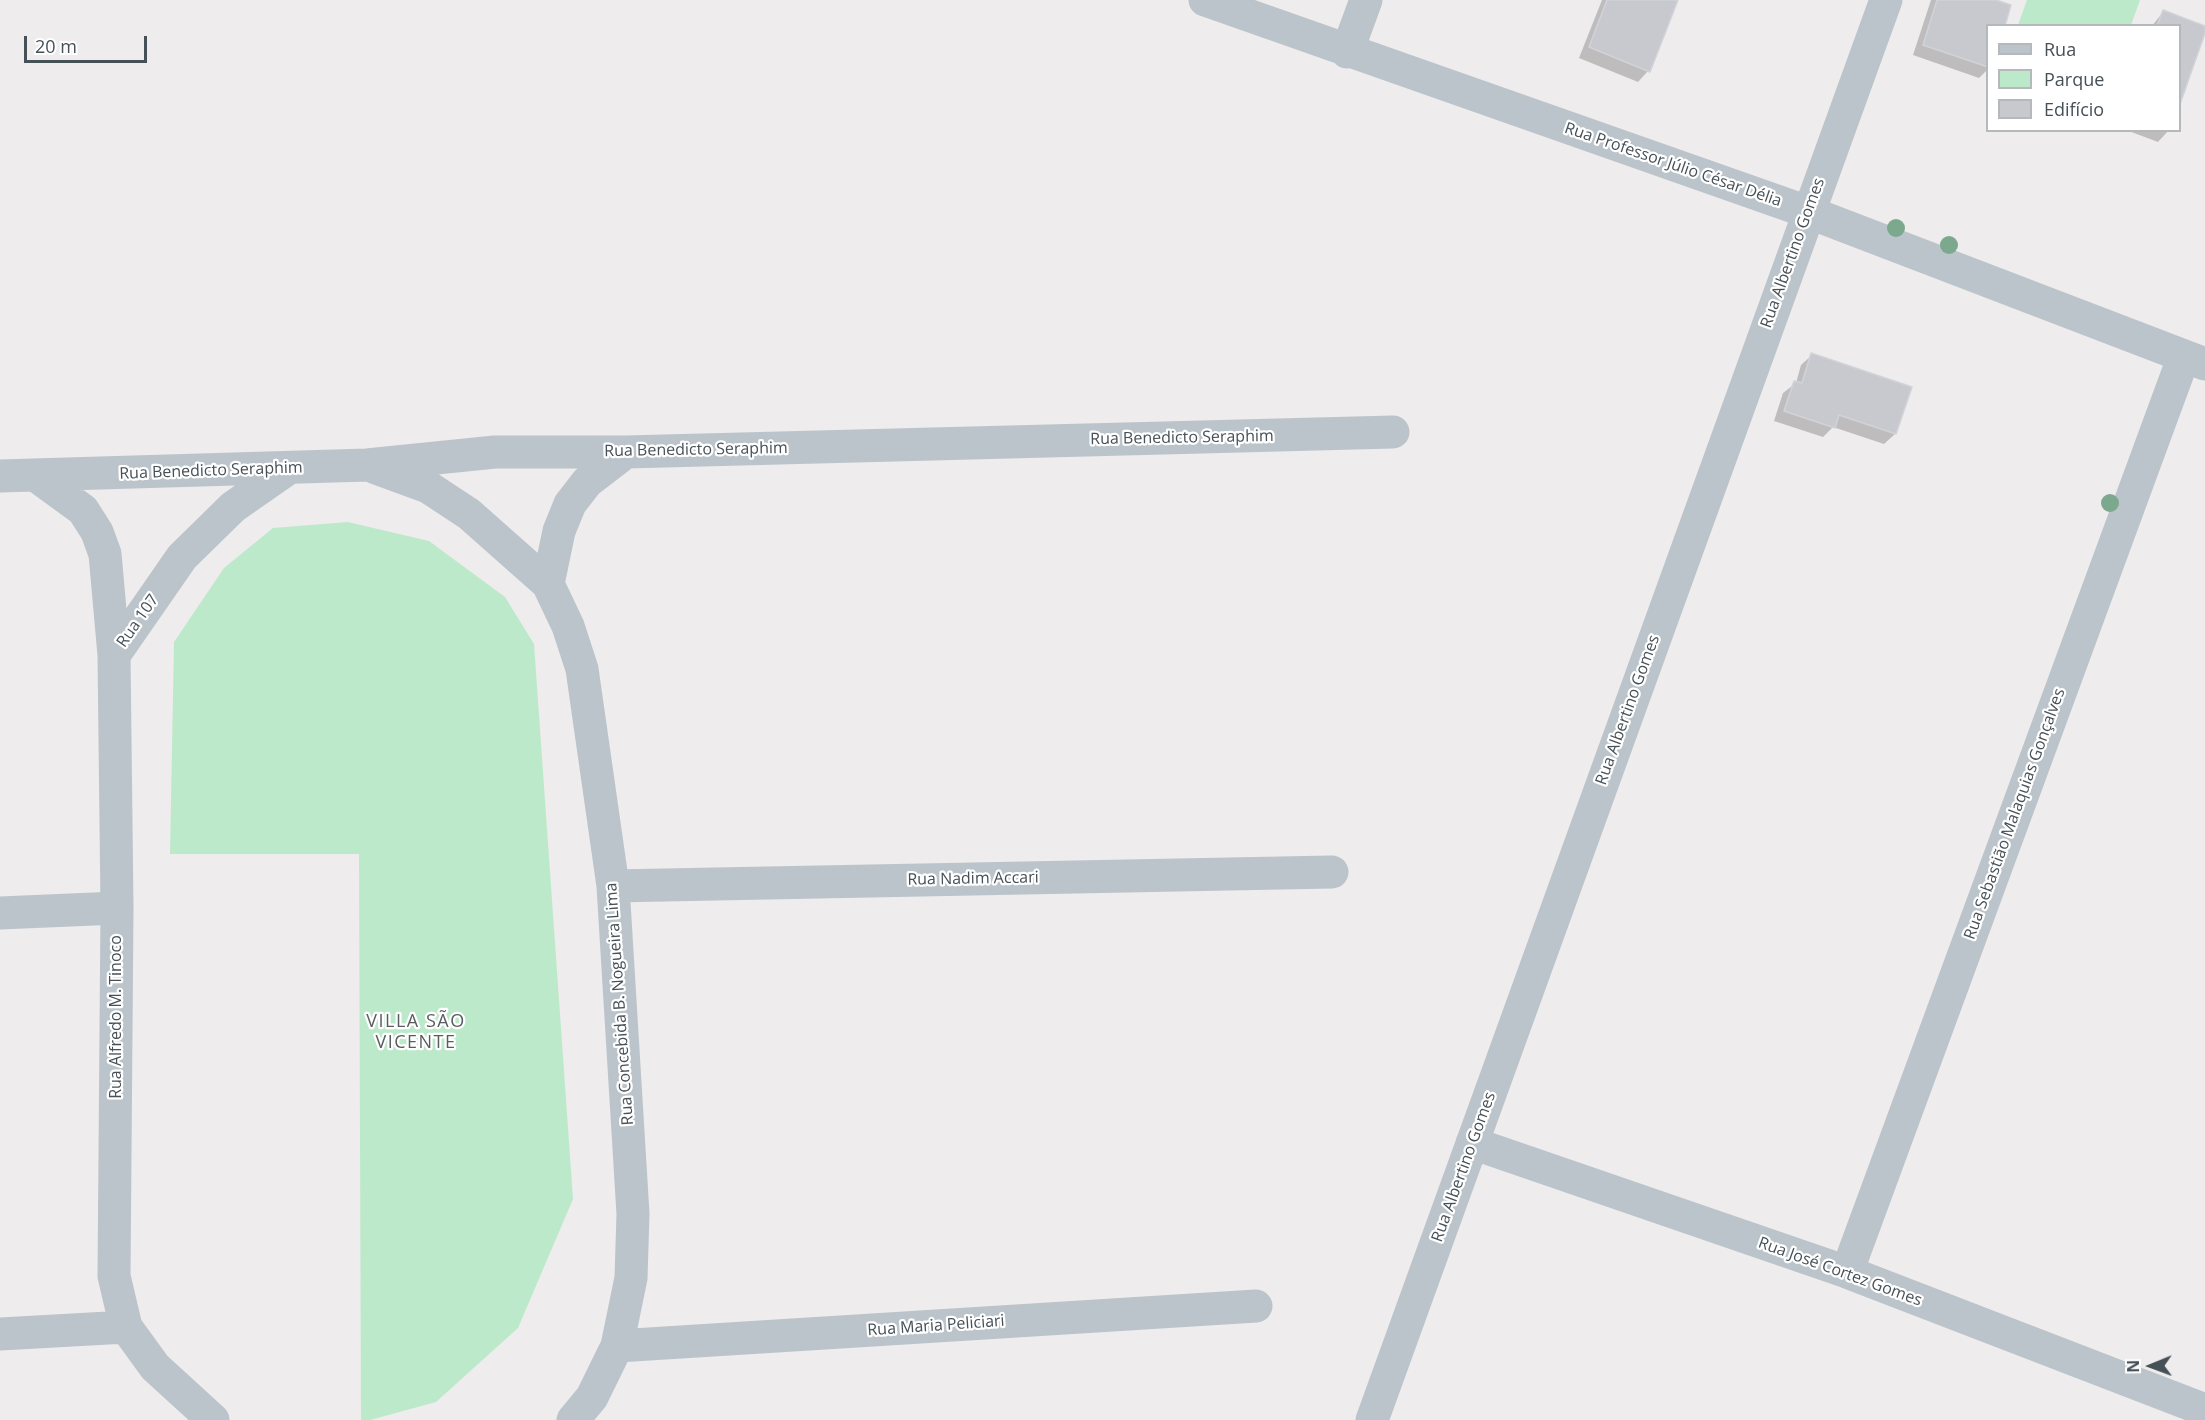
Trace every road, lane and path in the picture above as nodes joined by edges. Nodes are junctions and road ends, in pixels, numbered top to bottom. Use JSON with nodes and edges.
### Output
{"nodes":[{"id":1,"x":1205,"y":0,"type":"edge"},
{"id":2,"x":1366,"y":0,"type":"edge"},
{"id":3,"x":1886,"y":0,"type":"edge"},
{"id":4,"x":1347,"y":52,"type":"junction"},
{"id":5,"x":1808,"y":212,"type":"junction"},
{"id":6,"x":2194,"y":360,"type":"edge"},
{"id":7,"x":1393,"y":432,"type":"dead end"},
{"id":8,"x":626,"y":452,"type":"junction"},
{"id":9,"x":367,"y":465,"type":"junction"},
{"id":10,"x":289,"y":468,"type":"junction"},
{"id":11,"x":35,"y":475,"type":"junction"},
{"id":12,"x":0,"y":476,"type":"edge"},
{"id":13,"x":548,"y":584,"type":"junction"},
{"id":14,"x":114,"y":656,"type":"junction"},
{"id":15,"x":1332,"y":872,"type":"dead end"},
{"id":16,"x":614,"y":886,"type":"junction"},
{"id":17,"x":117,"y":908,"type":"junction"},
{"id":18,"x":0,"y":913,"type":"edge"},
{"id":19,"x":1472,"y":1143,"type":"junction"},
{"id":20,"x":1847,"y":1272,"type":"junction"},
{"id":21,"x":1256,"y":1306,"type":"dead end"},
{"id":22,"x":126,"y":1328,"type":"junction"},
{"id":23,"x":0,"y":1334,"type":"edge"},
{"id":24,"x":617,"y":1346,"type":"junction"},
{"id":25,"x":2205,"y":1410,"type":"edge"},
{"id":26,"x":213,"y":1420,"type":"edge"},
{"id":27,"x":573,"y":1420,"type":"edge"},
{"id":28,"x":1372,"y":1420,"type":"edge"}],
"edges":[{"from":1,"to":4,"type":"street","name":"Rua Professor Júlio César Délia"},
{"from":2,"to":4,"type":"street"},
{"from":3,"to":5,"type":"street","name":"Rua Albertino Gomes"},
{"from":4,"to":5,"type":"street","name":"Rua Professor Júlio César Délia"},
{"from":5,"to":6,"type":"street","name":"Rua Professor Júlio César Délia"},
{"from":5,"to":19,"type":"street","name":"Rua Albertino Gomes"},
{"from":6,"to":20,"type":"street","name":"Rua Sebastião Malaquias Gonçalves"},
{"from":7,"to":8,"type":"street","name":"Rua Benedicto Seraphim"},
{"from":8,"to":9,"type":"street","name":"Rua Benedicto Seraphim"},
{"from":8,"to":13,"type":"street"},
{"from":9,"to":10,"type":"street","name":"Rua Benedicto Seraphim"},
{"from":9,"to":13,"type":"street"},
{"from":10,"to":11,"type":"street","name":"Rua Benedicto Seraphim"},
{"from":10,"to":14,"type":"street","name":"Rua 107"},
{"from":11,"to":12,"type":"street","name":"Rua Benedicto Seraphim"},
{"from":11,"to":14,"type":"street","name":"Rua 107"},
{"from":13,"to":16,"type":"street","name":"Rua Concebida B. Nogueira Lima"},
{"from":14,"to":17,"type":"street","name":"Rua Alfredo M. Tinoco"},
{"from":15,"to":16,"type":"street","name":"Rua Nadim Accari"},
{"from":16,"to":24,"type":"street","name":"Rua Concebida B. Nogueira Lima"},
{"from":17,"to":18,"type":"street"},
{"from":17,"to":22,"type":"street","name":"Rua Alfredo M. Tinoco"},
{"from":19,"to":20,"type":"street","name":"Rua José Cortez Gomes"},
{"from":19,"to":28,"type":"street","name":"Rua Albertino Gomes"},
{"from":20,"to":25,"type":"street","name":"Rua José Cortez Gomes"},
{"from":21,"to":24,"type":"street","name":"Rua Maria Peliciari"},
{"from":22,"to":23,"type":"street"},
{"from":22,"to":26,"type":"street","name":"Rua Alfredo M. Tinoco"},
{"from":24,"to":27,"type":"street","name":"Rua Concebida B. Nogueira Lima"}]}
